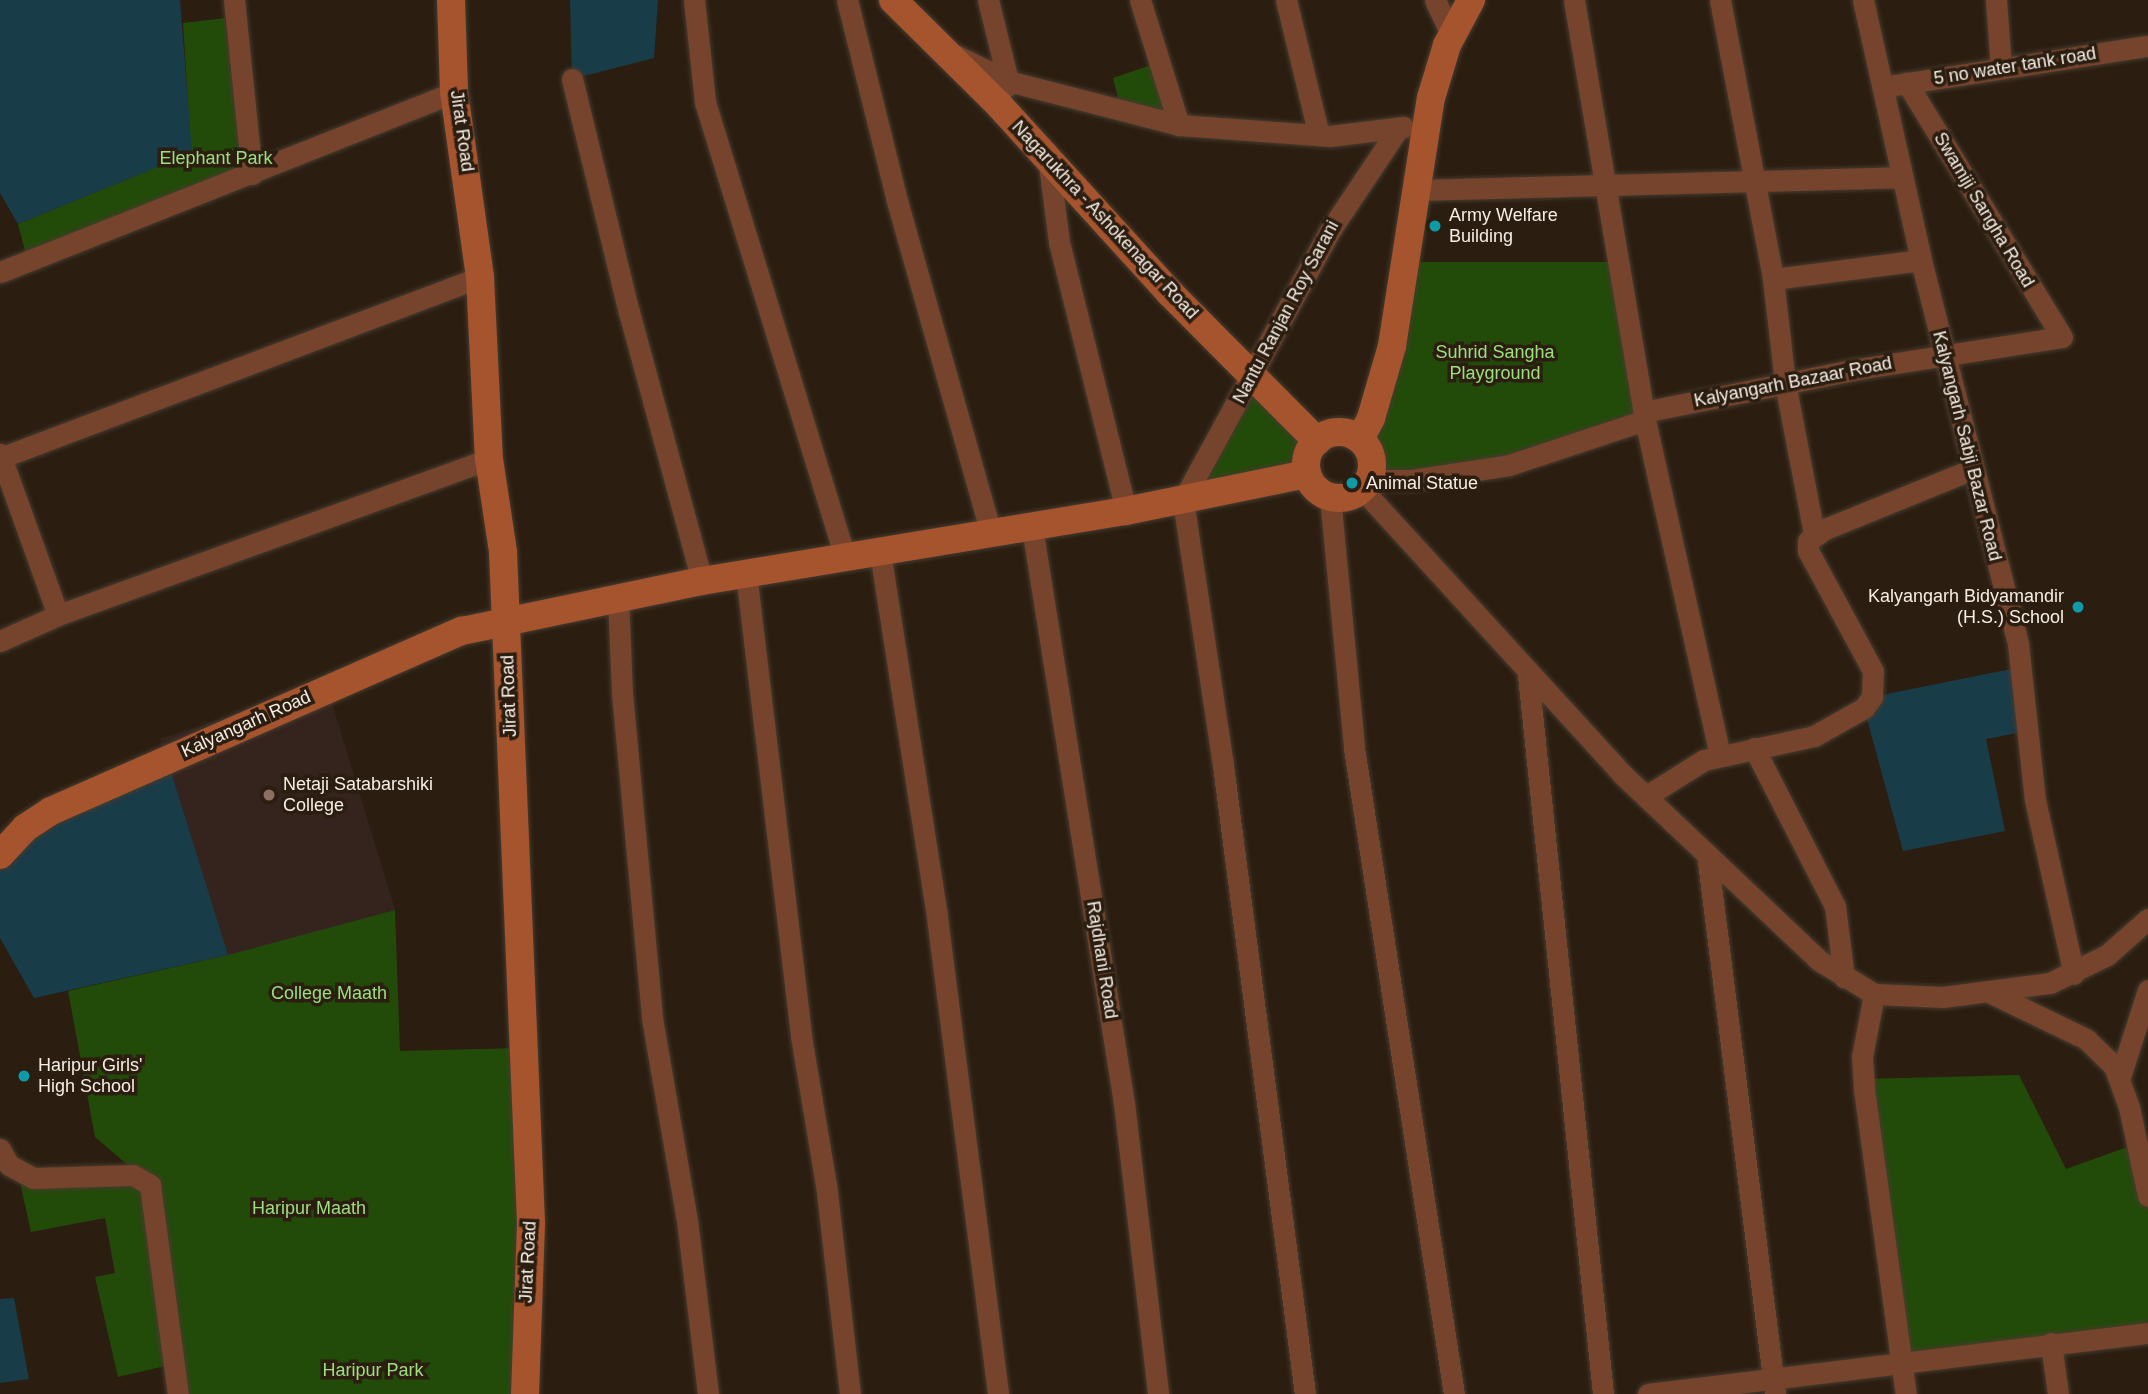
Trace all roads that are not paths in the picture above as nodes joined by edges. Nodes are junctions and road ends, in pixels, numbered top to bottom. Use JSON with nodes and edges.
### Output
{"nodes":[{"id":1,"x":234,"y":0,"type":"edge"},
{"id":2,"x":451,"y":0,"type":"edge"},
{"id":3,"x":694,"y":0,"type":"edge"},
{"id":4,"x":847,"y":0,"type":"edge"},
{"id":5,"x":893,"y":0,"type":"edge"},
{"id":6,"x":988,"y":0,"type":"edge"},
{"id":7,"x":1140,"y":0,"type":"edge"},
{"id":8,"x":1286,"y":0,"type":"edge"},
{"id":9,"x":1435,"y":0,"type":"edge"},
{"id":10,"x":1471,"y":0,"type":"edge"},
{"id":11,"x":1574,"y":0,"type":"edge"},
{"id":12,"x":1720,"y":0,"type":"edge"},
{"id":13,"x":1863,"y":0,"type":"edge"},
{"id":14,"x":1996,"y":0,"type":"edge"},
{"id":15,"x":1451,"y":34,"type":"junction"},
{"id":16,"x":2148,"y":47,"type":"edge"},
{"id":17,"x":2001,"y":68,"type":"junction"},
{"id":18,"x":572,"y":79,"type":"dead end"},
{"id":19,"x":1907,"y":83,"type":"junction"},
{"id":20,"x":1882,"y":88,"type":"junction"},
{"id":21,"x":454,"y":92,"type":"junction"},
{"id":22,"x":1004,"y":93,"type":"junction"},
{"id":23,"x":1428,"y":117,"type":"junction"},
{"id":24,"x":1179,"y":125,"type":"junction"},
{"id":25,"x":1398,"y":129,"type":"junction"},
{"id":26,"x":1319,"y":135,"type":"junction"},
{"id":27,"x":1049,"y":165,"type":"junction"},
{"id":28,"x":252,"y":174,"type":"junction"},
{"id":29,"x":1900,"y":177,"type":"junction"},
{"id":30,"x":1754,"y":182,"type":"junction"},
{"id":31,"x":1603,"y":187,"type":"junction"},
{"id":32,"x":1418,"y":190,"type":"junction"},
{"id":33,"x":1921,"y":260,"type":"junction"},
{"id":34,"x":0,"y":272,"type":"edge"},
{"id":35,"x":481,"y":277,"type":"junction"},
{"id":36,"x":1773,"y":279,"type":"junction"},
{"id":37,"x":2062,"y":337,"type":"joint"},
{"id":38,"x":1943,"y":354,"type":"junction"},
{"id":39,"x":1253,"y":375,"type":"junction"},
{"id":40,"x":1785,"y":383,"type":"junction"},
{"id":41,"x":1644,"y":416,"type":"junction"},
{"id":42,"x":1360,"y":439,"type":"junction"},
{"id":43,"x":1317,"y":441,"type":"junction"},
{"id":44,"x":0,"y":456,"type":"edge"},
{"id":45,"x":489,"y":459,"type":"junction"},
{"id":46,"x":1973,"y":469,"type":"junction"},
{"id":47,"x":1307,"y":474,"type":"junction"},
{"id":48,"x":1365,"y":484,"type":"junction"},
{"id":49,"x":1330,"y":497,"type":"junction"},
{"id":50,"x":1183,"y":500,"type":"junction"},
{"id":51,"x":1126,"y":511,"type":"junction"},
{"id":52,"x":1032,"y":527,"type":"junction"},
{"id":53,"x":991,"y":533,"type":"junction"},
{"id":54,"x":1814,"y":534,"type":"junction"},
{"id":55,"x":880,"y":552,"type":"junction"},
{"id":56,"x":845,"y":558,"type":"junction"},
{"id":57,"x":746,"y":573,"type":"junction"},
{"id":58,"x":702,"y":580,"type":"junction"},
{"id":59,"x":618,"y":597,"type":"junction"},
{"id":60,"x":58,"y":615,"type":"junction"},
{"id":61,"x":506,"y":619,"type":"junction"},
{"id":62,"x":0,"y":641,"type":"edge"},
{"id":63,"x":1528,"y":675,"type":"junction"},
{"id":64,"x":1754,"y":748,"type":"junction"},
{"id":65,"x":1720,"y":755,"type":"junction"},
{"id":66,"x":1648,"y":796,"type":"junction"},
{"id":67,"x":0,"y":855,"type":"edge"},
{"id":68,"x":1707,"y":855,"type":"junction"},
{"id":69,"x":2148,"y":919,"type":"edge"},
{"id":70,"x":2074,"y":974,"type":"junction"},
{"id":71,"x":1844,"y":978,"type":"junction"},
{"id":72,"x":2148,"y":989,"type":"edge"},
{"id":73,"x":1991,"y":993,"type":"junction"},
{"id":74,"x":1874,"y":994,"type":"junction"},
{"id":75,"x":2120,"y":1077,"type":"junction"},
{"id":76,"x":0,"y":1149,"type":"edge"},
{"id":77,"x":2148,"y":1196,"type":"edge"},
{"id":78,"x":2148,"y":1333,"type":"edge"},
{"id":79,"x":2052,"y":1343,"type":"junction"},
{"id":80,"x":1901,"y":1360,"type":"junction"},
{"id":81,"x":1774,"y":1385,"type":"edge"},
{"id":82,"x":177,"y":1394,"type":"edge"},
{"id":83,"x":525,"y":1394,"type":"edge"},
{"id":84,"x":709,"y":1394,"type":"edge"},
{"id":85,"x":850,"y":1394,"type":"edge"},
{"id":86,"x":998,"y":1394,"type":"edge"},
{"id":87,"x":1158,"y":1394,"type":"edge"},
{"id":88,"x":1305,"y":1394,"type":"edge"},
{"id":89,"x":1454,"y":1394,"type":"edge"},
{"id":90,"x":1603,"y":1394,"type":"edge"},
{"id":91,"x":1648,"y":1394,"type":"edge"},
{"id":92,"x":1906,"y":1394,"type":"edge"},
{"id":93,"x":2058,"y":1394,"type":"edge"}],
"edges":[{"from":1,"to":28,"type":"street"},
{"from":2,"to":21,"type":"main road","name":"Jirat Road"},
{"from":3,"to":56,"type":"street"},
{"from":4,"to":53,"type":"street"},
{"from":5,"to":22,"type":"main road","name":"Nagarukhra - Ashokenagar Road"},
{"from":6,"to":22,"type":"street"},
{"from":7,"to":24,"type":"street"},
{"from":8,"to":26,"type":"street"},
{"from":9,"to":15,"type":"street"},
{"from":10,"to":15,"type":"main road"},
{"from":11,"to":31,"type":"street"},
{"from":12,"to":30,"type":"street"},
{"from":13,"to":20,"type":"street","name":"Kalyangarh Sabji Bazar Road"},
{"from":14,"to":17,"type":"street"},
{"from":15,"to":23,"type":"main road"},
{"from":16,"to":17,"type":"street","name":"5 no water tank road"},
{"from":17,"to":19,"type":"street","name":"5 no water tank road"},
{"from":18,"to":58,"type":"street"},
{"from":19,"to":20,"type":"street","name":"5 no water tank road"},
{"from":19,"to":37,"type":"street","name":"Swamiji Sangha Road"},
{"from":20,"to":29,"type":"street","name":"Kalyangarh Sabji Bazar Road"},
{"from":21,"to":28,"type":"street"},
{"from":21,"to":35,"type":"main road","name":"Jirat Road"},
{"from":22,"to":24,"type":"street"},
{"from":22,"to":27,"type":"main road","name":"Nagarukhra - Ashokenagar Road"},
{"from":23,"to":25,"type":"street"},
{"from":23,"to":32,"type":"main road"},
{"from":24,"to":26,"type":"street"},
{"from":25,"to":26,"type":"street"},
{"from":25,"to":39,"type":"street","name":"Nantu Ranjan Roy Sarani"},
{"from":27,"to":39,"type":"main road","name":"Nagarukhra - Ashokenagar Road"},
{"from":27,"to":51,"type":"street"},
{"from":28,"to":34,"type":"street"},
{"from":29,"to":30,"type":"street"},
{"from":29,"to":33,"type":"street","name":"Kalyangarh Sabji Bazar Road"},
{"from":30,"to":31,"type":"street"},
{"from":30,"to":36,"type":"street"},
{"from":31,"to":32,"type":"street"},
{"from":31,"to":41,"type":"street"},
{"from":32,"to":42,"type":"main road"},
{"from":33,"to":36,"type":"street"},
{"from":33,"to":38,"type":"street","name":"Kalyangarh Sabji Bazar Road"},
{"from":35,"to":44,"type":"street"},
{"from":35,"to":45,"type":"main road","name":"Jirat Road"},
{"from":36,"to":40,"type":"street"},
{"from":37,"to":38,"type":"street","name":"Kalyangarh Bazaar Road"},
{"from":38,"to":40,"type":"street","name":"Kalyangarh Bazaar Road"},
{"from":38,"to":46,"type":"street","name":"Kalyangarh Sabji Bazar Road"},
{"from":39,"to":43,"type":"main road","name":"Nagarukhra - Ashokenagar Road"},
{"from":39,"to":50,"type":"street","name":"Nantu Ranjan Roy Sarani"},
{"from":40,"to":41,"type":"street","name":"Kalyangarh Bazaar Road"},
{"from":40,"to":54,"type":"street"},
{"from":41,"to":48,"type":"street","name":"Kalyangarh Bazaar Road"},
{"from":41,"to":65,"type":"street"},
{"from":42,"to":43,"type":"main road"},
{"from":42,"to":48,"type":"main road"},
{"from":43,"to":47,"type":"main road"},
{"from":44,"to":60,"type":"street"},
{"from":45,"to":60,"type":"street"},
{"from":45,"to":61,"type":"main road","name":"Jirat Road"},
{"from":46,"to":54,"type":"street"},
{"from":46,"to":70,"type":"street","name":"Kalyangarh Sabji Bazar Road"},
{"from":47,"to":49,"type":"main road"},
{"from":47,"to":50,"type":"main road","name":"Kalyangarh Road"},
{"from":48,"to":49,"type":"main road"},
{"from":48,"to":63,"type":"street"},
{"from":49,"to":89,"type":"street"},
{"from":50,"to":51,"type":"main road","name":"Kalyangarh Road"},
{"from":50,"to":88,"type":"street"},
{"from":51,"to":52,"type":"main road","name":"Kalyangarh Road"},
{"from":52,"to":53,"type":"main road","name":"Kalyangarh Road"},
{"from":52,"to":87,"type":"street","name":"Rajdhani Road"},
{"from":53,"to":55,"type":"main road","name":"Kalyangarh Road"},
{"from":54,"to":64,"type":"street"},
{"from":55,"to":56,"type":"main road","name":"Kalyangarh Road"},
{"from":55,"to":86,"type":"street"},
{"from":56,"to":57,"type":"main road","name":"Kalyangarh Road"},
{"from":57,"to":58,"type":"main road","name":"Kalyangarh Road"},
{"from":57,"to":85,"type":"street"},
{"from":58,"to":59,"type":"main road","name":"Kalyangarh Road"},
{"from":59,"to":61,"type":"main road","name":"Kalyangarh Road"},
{"from":59,"to":84,"type":"street"},
{"from":60,"to":62,"type":"street"},
{"from":61,"to":67,"type":"main road","name":"Kalyangarh Road"},
{"from":61,"to":83,"type":"main road","name":"Jirat Road"},
{"from":63,"to":66,"type":"street"},
{"from":63,"to":90,"type":"street"},
{"from":64,"to":65,"type":"street"},
{"from":64,"to":71,"type":"street"},
{"from":65,"to":66,"type":"street"},
{"from":66,"to":68,"type":"street"},
{"from":68,"to":71,"type":"street"},
{"from":68,"to":81,"type":"street"},
{"from":69,"to":70,"type":"street"},
{"from":70,"to":73,"type":"street"},
{"from":71,"to":74,"type":"street"},
{"from":72,"to":75,"type":"street"},
{"from":73,"to":74,"type":"street"},
{"from":73,"to":75,"type":"street"},
{"from":74,"to":80,"type":"street"},
{"from":75,"to":77,"type":"street"},
{"from":76,"to":82,"type":"street"},
{"from":78,"to":79,"type":"street"},
{"from":79,"to":80,"type":"street"},
{"from":79,"to":93,"type":"street"},
{"from":80,"to":81,"type":"street"},
{"from":80,"to":92,"type":"street"},
{"from":81,"to":91,"type":"street"}]}
